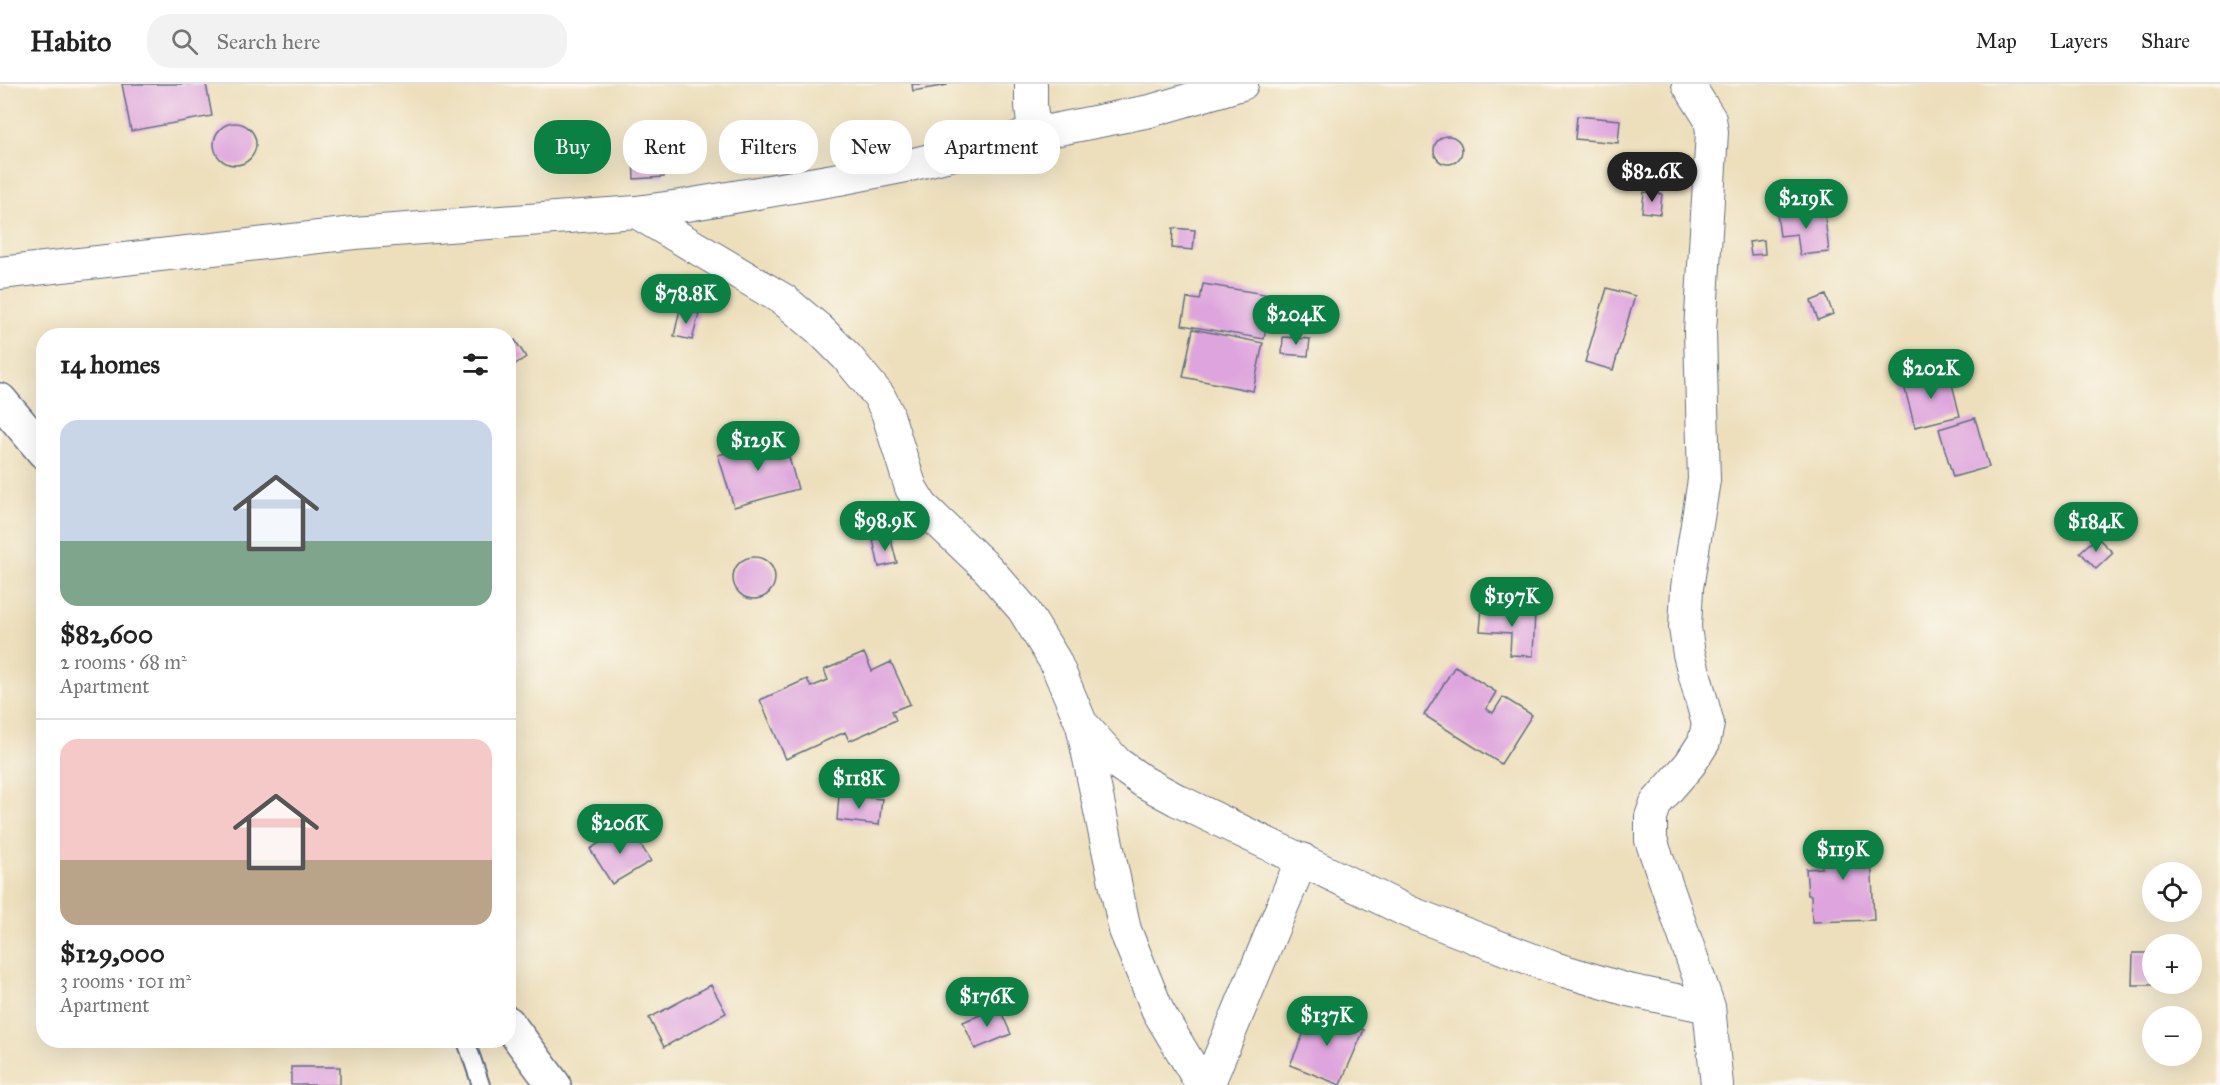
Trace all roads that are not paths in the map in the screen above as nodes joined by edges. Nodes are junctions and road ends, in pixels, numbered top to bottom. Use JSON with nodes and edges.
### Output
{"nodes":[{"id":1,"x":1031,"y":84,"type":"edge"},
{"id":2,"x":1242,"y":84,"type":"edge"},
{"id":3,"x":1688,"y":84,"type":"edge"},
{"id":4,"x":1032,"y":120,"type":"edge"},
{"id":5,"x":1060,"y":129,"type":"edge"},
{"id":6,"x":924,"y":161,"type":"edge"},
{"id":7,"x":636,"y":212,"type":"junction"},
{"id":8,"x":0,"y":273,"type":"edge"},
{"id":9,"x":0,"y":400,"type":"edge"},
{"id":10,"x":36,"y":443,"type":"edge"},
{"id":11,"x":1082,"y":725,"type":"junction"},
{"id":12,"x":1302,"y":859,"type":"junction"},
{"id":13,"x":1709,"y":1007,"type":"junction"},
{"id":14,"x":516,"y":1034,"type":"edge"},
{"id":15,"x":468,"y":1048,"type":"edge"},
{"id":16,"x":481,"y":1085,"type":"edge"},
{"id":17,"x":554,"y":1085,"type":"edge"},
{"id":18,"x":1202,"y":1085,"type":"edge"},
{"id":19,"x":1208,"y":1085,"type":"edge"},
{"id":20,"x":1717,"y":1085,"type":"edge"}],
"edges":[{"from":1,"to":4,"type":"street"},
{"from":2,"to":5,"type":"street"},
{"from":3,"to":13,"type":"street"},
{"from":6,"to":7,"type":"street"},
{"from":7,"to":8,"type":"street"},
{"from":7,"to":11,"type":"street"},
{"from":9,"to":10,"type":"street"},
{"from":11,"to":12,"type":"street"},
{"from":11,"to":18,"type":"street"},
{"from":12,"to":13,"type":"street"},
{"from":12,"to":19,"type":"street"},
{"from":13,"to":20,"type":"street"},
{"from":14,"to":17,"type":"street"},
{"from":15,"to":16,"type":"lane"}]}
